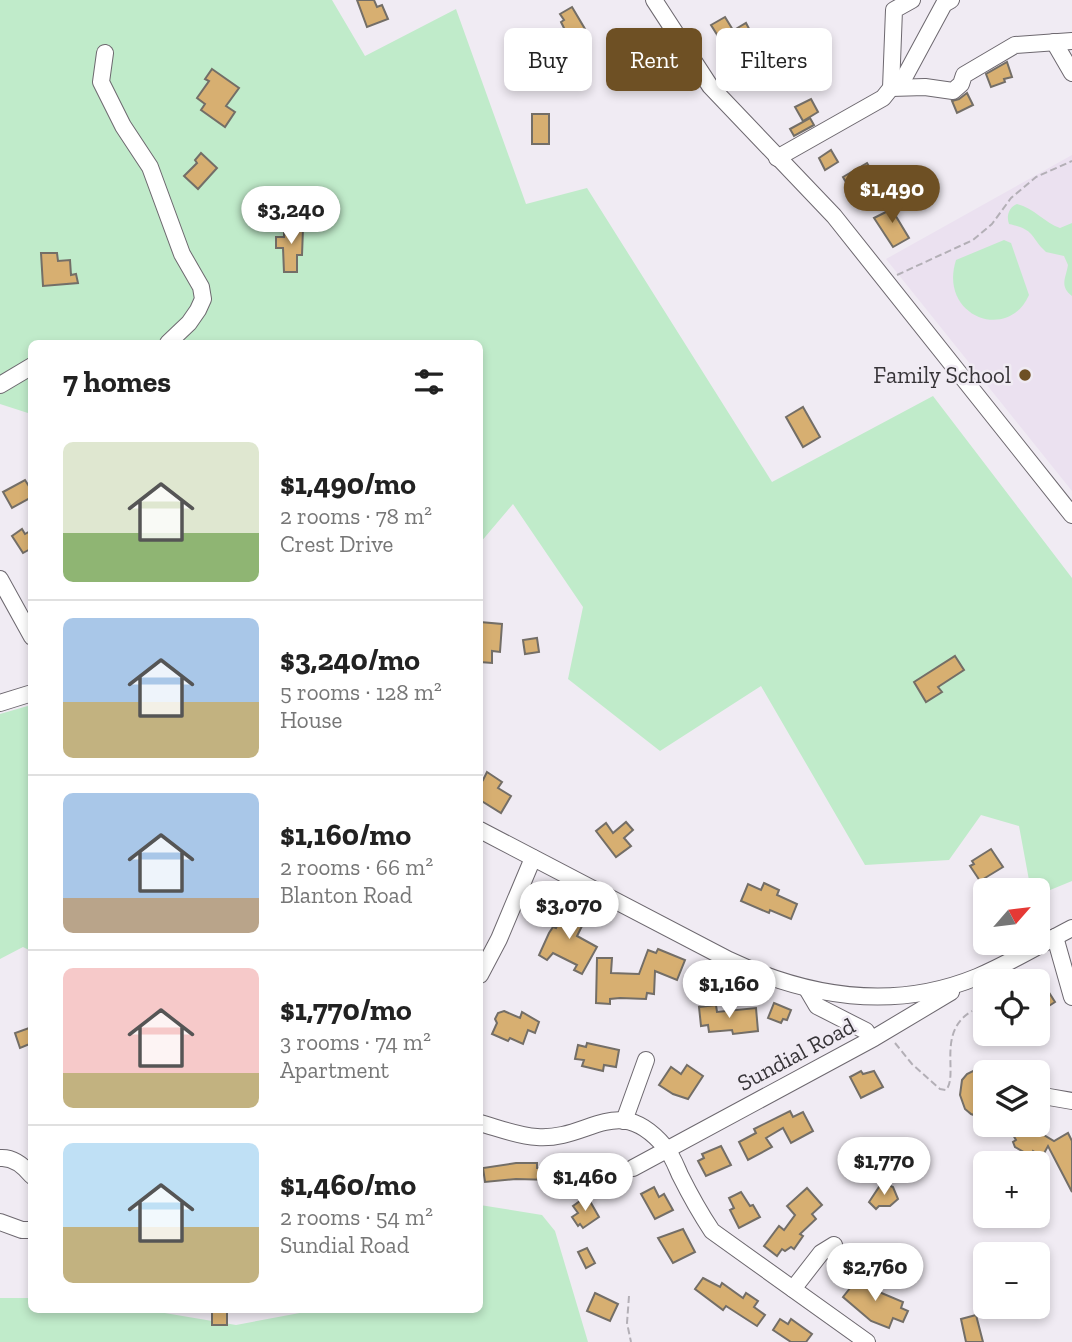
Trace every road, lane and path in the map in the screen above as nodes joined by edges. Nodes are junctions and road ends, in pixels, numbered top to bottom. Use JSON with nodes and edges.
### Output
{"nodes":[{"id":1,"x":654,"y":0,"type":"edge"},
{"id":2,"x":912,"y":0,"type":"edge"},
{"id":3,"x":951,"y":0,"type":"edge"},
{"id":4,"x":1072,"y":41,"type":"edge"},
{"id":5,"x":1054,"y":42,"type":"junction"},
{"id":6,"x":106,"y":52,"type":"dead end"},
{"id":7,"x":1072,"y":73,"type":"edge"},
{"id":8,"x":891,"y":88,"type":"junction"},
{"id":9,"x":777,"y":158,"type":"junction"},
{"id":10,"x":1072,"y":161,"type":"edge"},
{"id":11,"x":883,"y":281,"type":"junction"},
{"id":12,"x":171,"y":340,"type":"edge"},
{"id":13,"x":28,"y":368,"type":"edge"},
{"id":14,"x":0,"y":385,"type":"edge"},
{"id":15,"x":1072,"y":515,"type":"edge"},
{"id":16,"x":0,"y":579,"type":"edge"},
{"id":17,"x":28,"y":630,"type":"edge"},
{"id":18,"x":28,"y":694,"type":"edge"},
{"id":19,"x":0,"y":703,"type":"edge"},
{"id":20,"x":483,"y":832,"type":"edge"},
{"id":21,"x":533,"y":858,"type":"junction"},
{"id":22,"x":1072,"y":928,"type":"edge"},
{"id":23,"x":1055,"y":937,"type":"junction"},
{"id":24,"x":483,"y":969,"type":"edge"},
{"id":25,"x":992,"y":969,"type":"edge"},
{"id":26,"x":973,"y":978,"type":"edge"},
{"id":27,"x":973,"y":979,"type":"edge"},
{"id":28,"x":807,"y":989,"type":"junction"},
{"id":29,"x":1072,"y":998,"type":"edge"},
{"id":30,"x":972,"y":1011,"type":"dead end"},
{"id":31,"x":887,"y":1030,"type":"junction"},
{"id":32,"x":871,"y":1039,"type":"junction"},
{"id":33,"x":646,"y":1060,"type":"dead end"},
{"id":34,"x":1050,"y":1097,"type":"edge"},
{"id":35,"x":1072,"y":1101,"type":"edge"},
{"id":36,"x":624,"y":1121,"type":"junction"},
{"id":37,"x":483,"y":1124,"type":"edge"},
{"id":38,"x":667,"y":1149,"type":"junction"},
{"id":39,"x":0,"y":1158,"type":"edge"},
{"id":40,"x":633,"y":1168,"type":"dead end"},
{"id":41,"x":28,"y":1172,"type":"edge"},
{"id":42,"x":0,"y":1222,"type":"edge"},
{"id":43,"x":28,"y":1230,"type":"edge"},
{"id":44,"x":834,"y":1245,"type":"dead end"},
{"id":45,"x":793,"y":1289,"type":"junction"},
{"id":46,"x":629,"y":1296,"type":"dead end"},
{"id":47,"x":631,"y":1342,"type":"edge"},
{"id":48,"x":867,"y":1342,"type":"edge"}],
"edges":[{"from":1,"to":9,"type":"street"},
{"from":2,"to":8,"type":"street"},
{"from":3,"to":8,"type":"street"},
{"from":4,"to":5,"type":"street"},
{"from":5,"to":7,"type":"street"},
{"from":5,"to":8,"type":"street"},
{"from":6,"to":12,"type":"street"},
{"from":8,"to":9,"type":"street"},
{"from":9,"to":11,"type":"street"},
{"from":10,"to":11,"type":"path"},
{"from":11,"to":15,"type":"street"},
{"from":13,"to":14,"type":"street"},
{"from":16,"to":17,"type":"street"},
{"from":18,"to":19,"type":"street"},
{"from":20,"to":21,"type":"street"},
{"from":21,"to":24,"type":"street"},
{"from":21,"to":28,"type":"street"},
{"from":22,"to":23,"type":"street"},
{"from":23,"to":25,"type":"street"},
{"from":23,"to":29,"type":"street"},
{"from":26,"to":28,"type":"street"},
{"from":27,"to":31,"type":"street","name":"Sundial Road"},
{"from":28,"to":32,"type":"street"},
{"from":30,"to":31,"type":"path"},
{"from":31,"to":32,"type":"street","name":"Sundial Road"},
{"from":32,"to":38,"type":"street","name":"Sundial Road"},
{"from":33,"to":36,"type":"street"},
{"from":34,"to":35,"type":"street"},
{"from":36,"to":37,"type":"street"},
{"from":36,"to":38,"type":"street"},
{"from":38,"to":40,"type":"street","name":"Sundial Road"},
{"from":38,"to":45,"type":"street"},
{"from":39,"to":41,"type":"street"},
{"from":42,"to":43,"type":"street"},
{"from":44,"to":45,"type":"street"},
{"from":45,"to":48,"type":"street"},
{"from":46,"to":47,"type":"path"}]}
